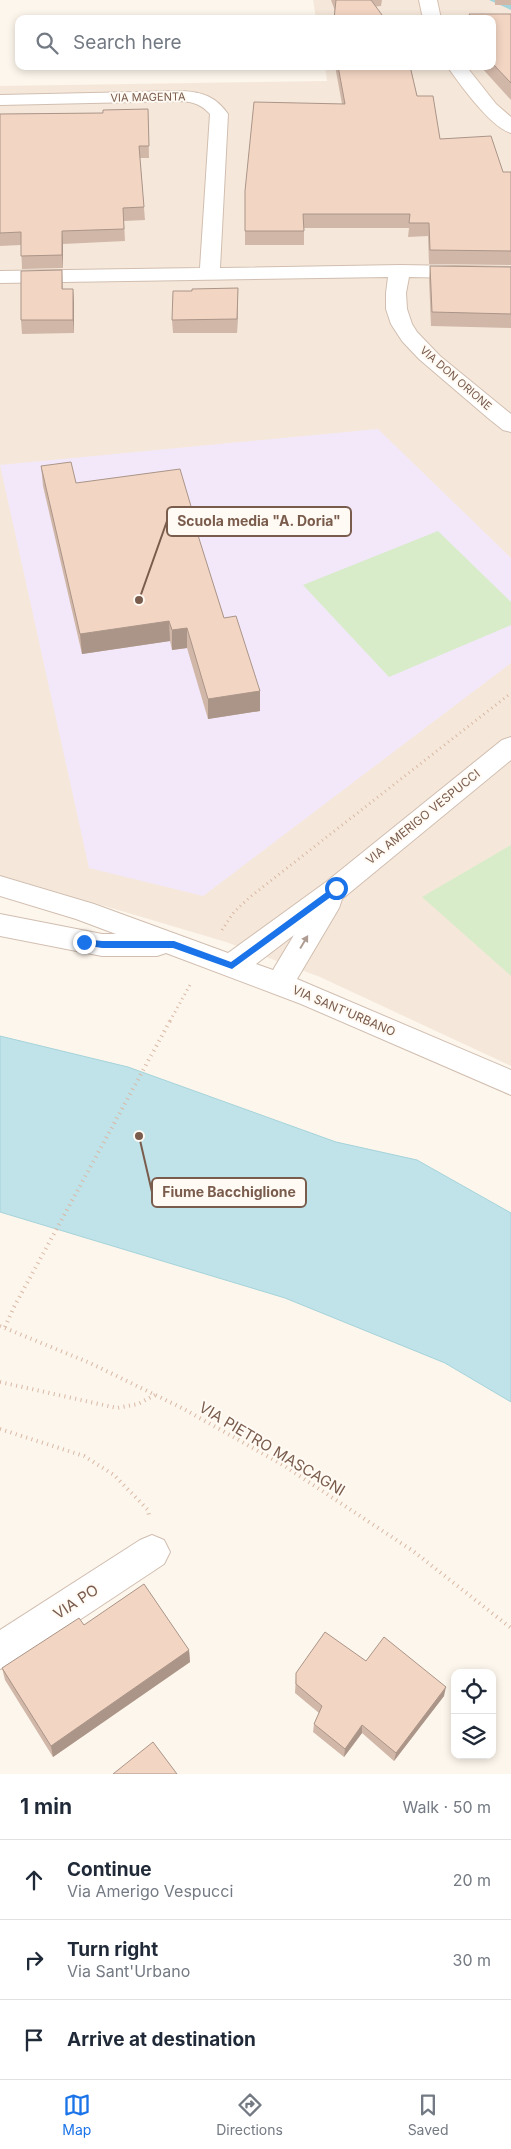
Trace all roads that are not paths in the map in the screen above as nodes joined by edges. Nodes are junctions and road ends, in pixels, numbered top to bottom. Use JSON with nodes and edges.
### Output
{"nodes":[{"id":1,"x":428,"y":0,"type":"edge"},
{"id":2,"x":431,"y":15,"type":"edge"},
{"id":3,"x":459,"y":70,"type":"edge"},
{"id":4,"x":0,"y":100,"type":"edge"},
{"id":5,"x":511,"y":127,"type":"edge"},
{"id":6,"x":401,"y":271,"type":"junction"},
{"id":7,"x":210,"y":273,"type":"junction"},
{"id":8,"x":511,"y":273,"type":"edge"},
{"id":9,"x":0,"y":277,"type":"edge"},
{"id":10,"x":511,"y":425,"type":"edge"},
{"id":11,"x":511,"y":746,"type":"edge"},
{"id":12,"x":0,"y":886,"type":"edge"},
{"id":13,"x":336,"y":888,"type":"junction"},
{"id":14,"x":0,"y":925,"type":"edge"},
{"id":15,"x":174,"y":945,"type":"junction"},
{"id":16,"x":232,"y":966,"type":"junction"},
{"id":17,"x":279,"y":984,"type":"junction"},
{"id":18,"x":511,"y":1083,"type":"edge"},
{"id":19,"x":152,"y":1552,"type":"road end"},
{"id":20,"x":0,"y":1651,"type":"edge"}],
"edges":[{"from":1,"to":2,"type":"street"},
{"from":3,"to":5,"type":"street"},
{"from":4,"to":7,"type":"street","name":"VIA MAGENTA"},
{"from":6,"to":7,"type":"street"},
{"from":6,"to":8,"type":"street"},
{"from":6,"to":10,"type":"street","name":"VIA DON ORIONE"},
{"from":7,"to":9,"type":"street"},
{"from":11,"to":13,"type":"street","name":"VIA AMERIGO VESPUCCI"},
{"from":12,"to":15,"type":"street","name":"VIA SANT'URBANO"},
{"from":13,"to":16,"type":"street","name":"VIA AMERIGO VESPUCCI"},
{"from":17,"to":13,"type":"street","name":"VIA AMERIGO VESPUCCI","one_way":true},
{"from":14,"to":15,"type":"street","name":"VIA SANT'URBANO"},
{"from":15,"to":16,"type":"street","name":"VIA SANT'URBANO"},
{"from":16,"to":17,"type":"street","name":"VIA SANT'URBANO"},
{"from":17,"to":18,"type":"street","name":"VIA SANT'URBANO"},
{"from":19,"to":20,"type":"street","name":"VIA PO"}]}
